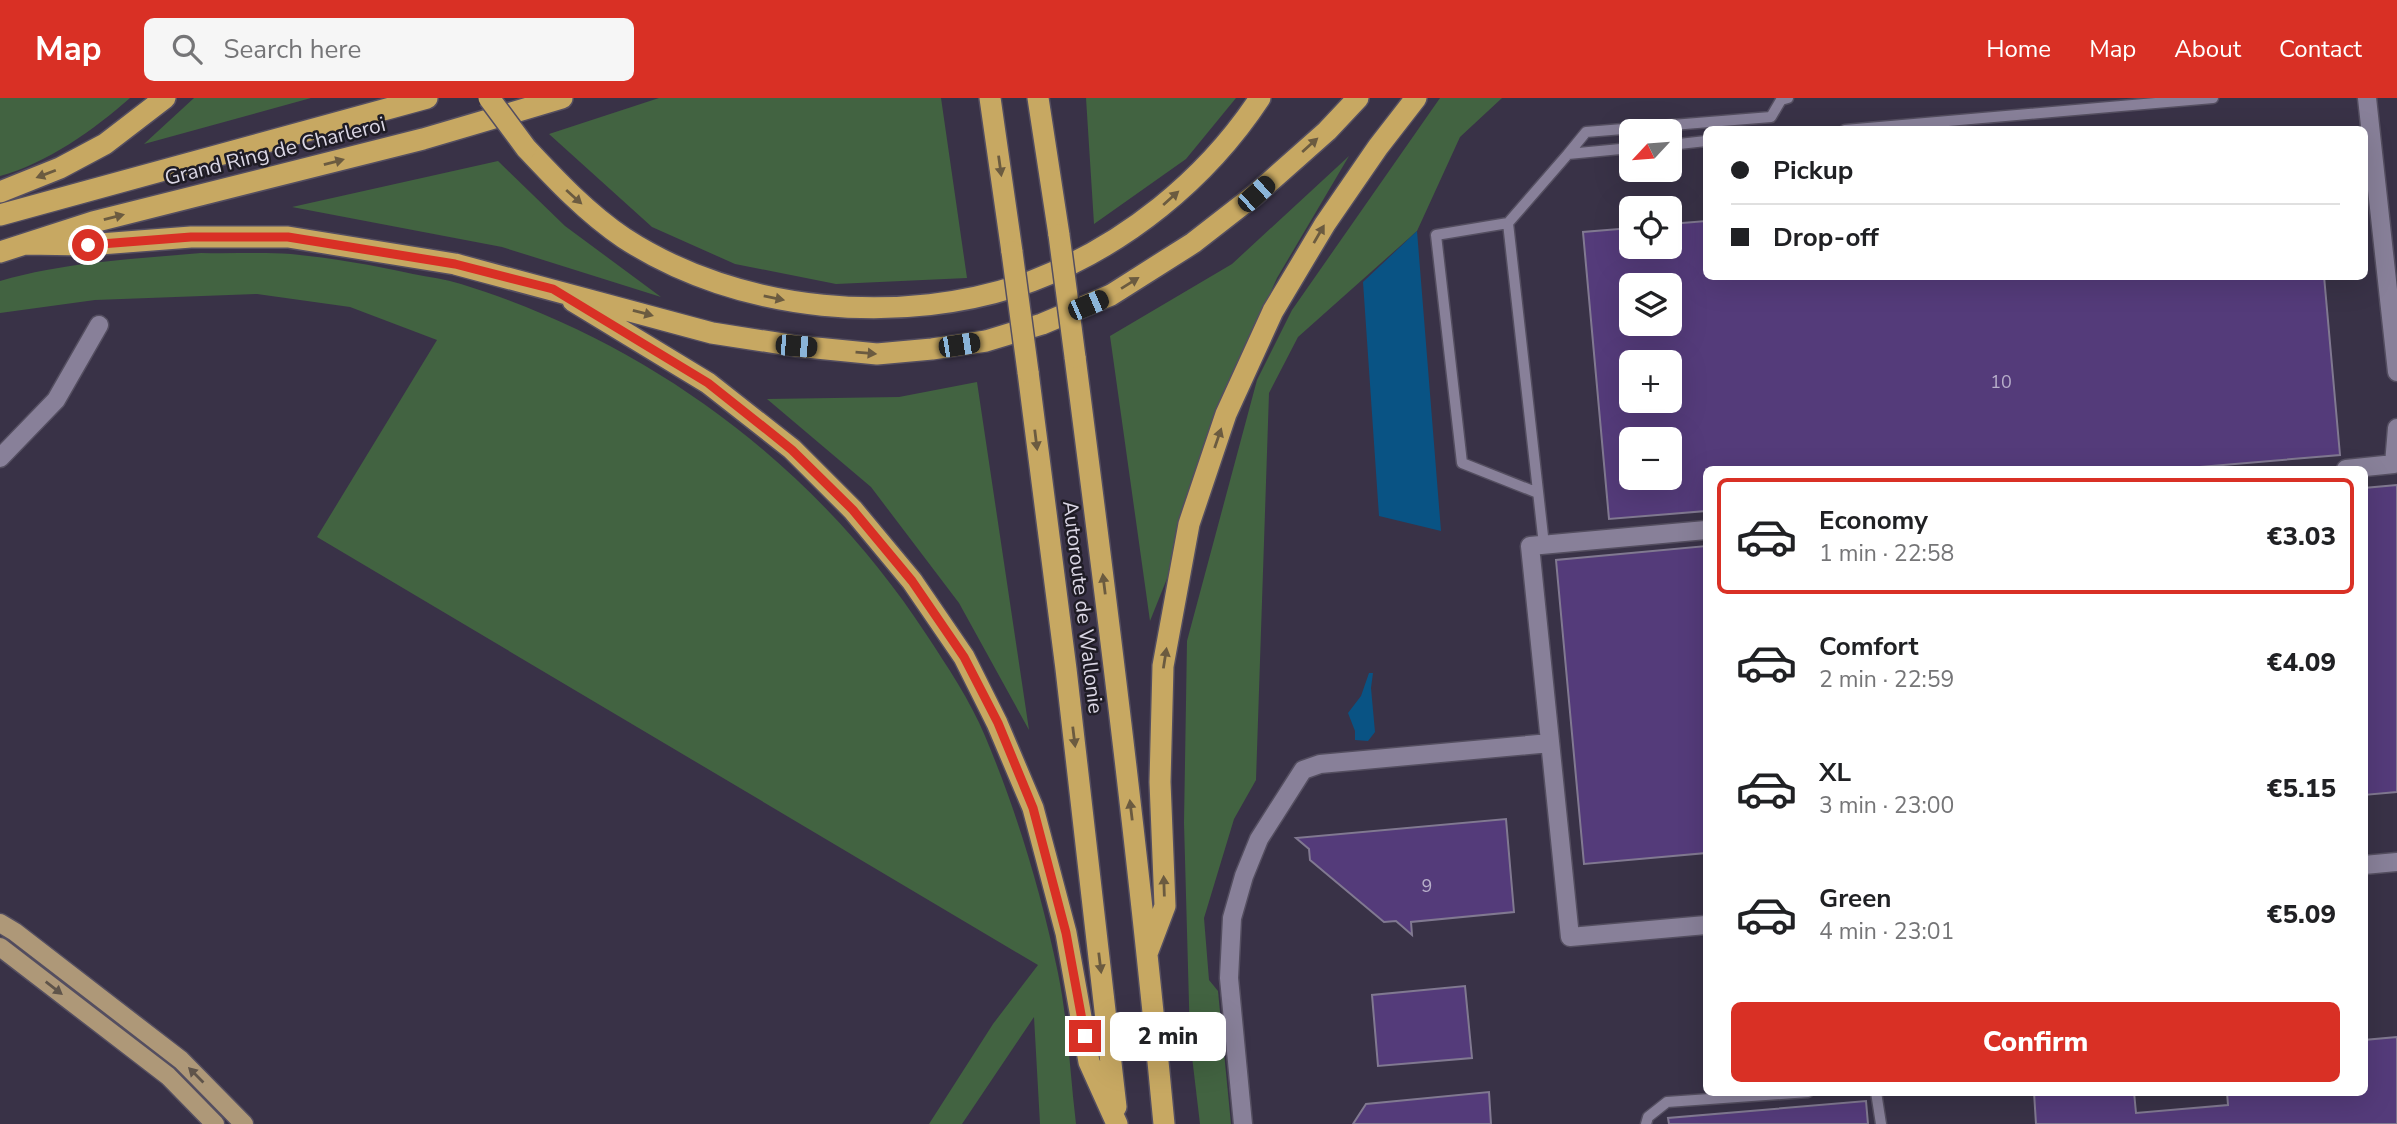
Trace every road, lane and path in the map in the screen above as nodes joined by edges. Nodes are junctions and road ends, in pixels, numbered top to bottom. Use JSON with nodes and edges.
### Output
{"nodes":[{"id":1,"x":165,"y":98,"type":"edge"},
{"id":2,"x":427,"y":98,"type":"edge"},
{"id":3,"x":489,"y":98,"type":"edge"},
{"id":4,"x":562,"y":98,"type":"edge"},
{"id":5,"x":990,"y":98,"type":"edge"},
{"id":6,"x":1038,"y":98,"type":"edge"},
{"id":7,"x":1260,"y":98,"type":"edge"},
{"id":8,"x":1358,"y":98,"type":"edge"},
{"id":9,"x":1416,"y":98,"type":"edge"},
{"id":10,"x":1788,"y":98,"type":"edge"},
{"id":11,"x":2214,"y":98,"type":"edge"},
{"id":12,"x":2367,"y":98,"type":"edge"},
{"id":13,"x":1891,"y":126,"type":"edge"},
{"id":14,"x":1703,"y":141,"type":"edge"},
{"id":15,"x":1682,"y":144,"type":"edge"},
{"id":16,"x":1619,"y":149,"type":"edge"},
{"id":17,"x":1568,"y":154,"type":"junction"},
{"id":18,"x":0,"y":192,"type":"edge"},
{"id":19,"x":0,"y":215,"type":"edge"},
{"id":20,"x":1508,"y":223,"type":"junction"},
{"id":21,"x":25,"y":244,"type":"junction"},
{"id":22,"x":0,"y":252,"type":"edge"},
{"id":23,"x":553,"y":289,"type":"junction"},
{"id":24,"x":99,"y":325,"type":"dead end"},
{"id":25,"x":2397,"y":372,"type":"edge"},
{"id":26,"x":2397,"y":428,"type":"edge"},
{"id":27,"x":0,"y":458,"type":"edge"},
{"id":28,"x":2368,"y":467,"type":"edge"},
{"id":29,"x":1538,"y":493,"type":"junction"},
{"id":30,"x":1703,"y":530,"type":"edge"},
{"id":31,"x":1544,"y":545,"type":"junction"},
{"id":32,"x":1550,"y":743,"type":"junction"},
{"id":33,"x":2397,"y":862,"type":"edge"},
{"id":34,"x":2368,"y":865,"type":"edge"},
{"id":35,"x":0,"y":923,"type":"edge"},
{"id":36,"x":1703,"y":925,"type":"edge"},
{"id":37,"x":0,"y":947,"type":"edge"},
{"id":38,"x":1148,"y":951,"type":"junction"},
{"id":39,"x":1752,"y":1096,"type":"edge"},
{"id":40,"x":1877,"y":1096,"type":"edge"},
{"id":41,"x":215,"y":1124,"type":"edge"},
{"id":42,"x":244,"y":1124,"type":"edge"},
{"id":43,"x":1117,"y":1124,"type":"edge"},
{"id":44,"x":1164,"y":1124,"type":"edge"},
{"id":45,"x":1243,"y":1124,"type":"edge"},
{"id":46,"x":1646,"y":1124,"type":"edge"},
{"id":47,"x":1881,"y":1124,"type":"edge"}],
"edges":[{"from":1,"to":18,"type":"highway","one_way":true},
{"from":2,"to":19,"type":"highway","name":"Grand Ring de Charleroi"},
{"from":3,"to":7,"type":"highway","one_way":true,"bridge":true},
{"from":21,"to":4,"type":"highway","name":"Grand Ring de Charleroi","one_way":true},
{"from":5,"to":43,"type":"highway","name":"Autoroute de Wallonie","one_way":true,"bridge":true},
{"from":38,"to":6,"type":"highway","name":"Autoroute de Wallonie","one_way":true,"bridge":true},
{"from":23,"to":8,"type":"highway","one_way":true},
{"from":38,"to":9,"type":"highway","one_way":true},
{"from":10,"to":17,"type":"lane"},
{"from":11,"to":13,"type":"lane"},
{"from":12,"to":25,"type":"street"},
{"from":14,"to":15,"type":"lane"},
{"from":16,"to":17,"type":"lane"},
{"from":17,"to":20,"type":"lane"},
{"from":20,"to":29,"type":"lane"},
{"from":20,"to":29,"type":"lane"},
{"from":21,"to":22,"type":"highway","name":"Grand Ring de Charleroi"},
{"from":21,"to":23,"type":"highway"},
{"from":23,"to":43,"type":"highway"},
{"from":24,"to":27,"type":"street"},
{"from":26,"to":28,"type":"street"},
{"from":29,"to":31,"type":"lane"},
{"from":30,"to":31,"type":"street"},
{"from":31,"to":32,"type":"street"},
{"from":32,"to":36,"type":"street"},
{"from":32,"to":45,"type":"street"},
{"from":33,"to":34,"type":"street"},
{"from":42,"to":35,"type":"main road","one_way":true},
{"from":37,"to":41,"type":"main road","one_way":true},
{"from":38,"to":44,"type":"highway","name":"Autoroute de Wallonie"},
{"from":39,"to":46,"type":"lane"},
{"from":40,"to":47,"type":"lane"}]}
